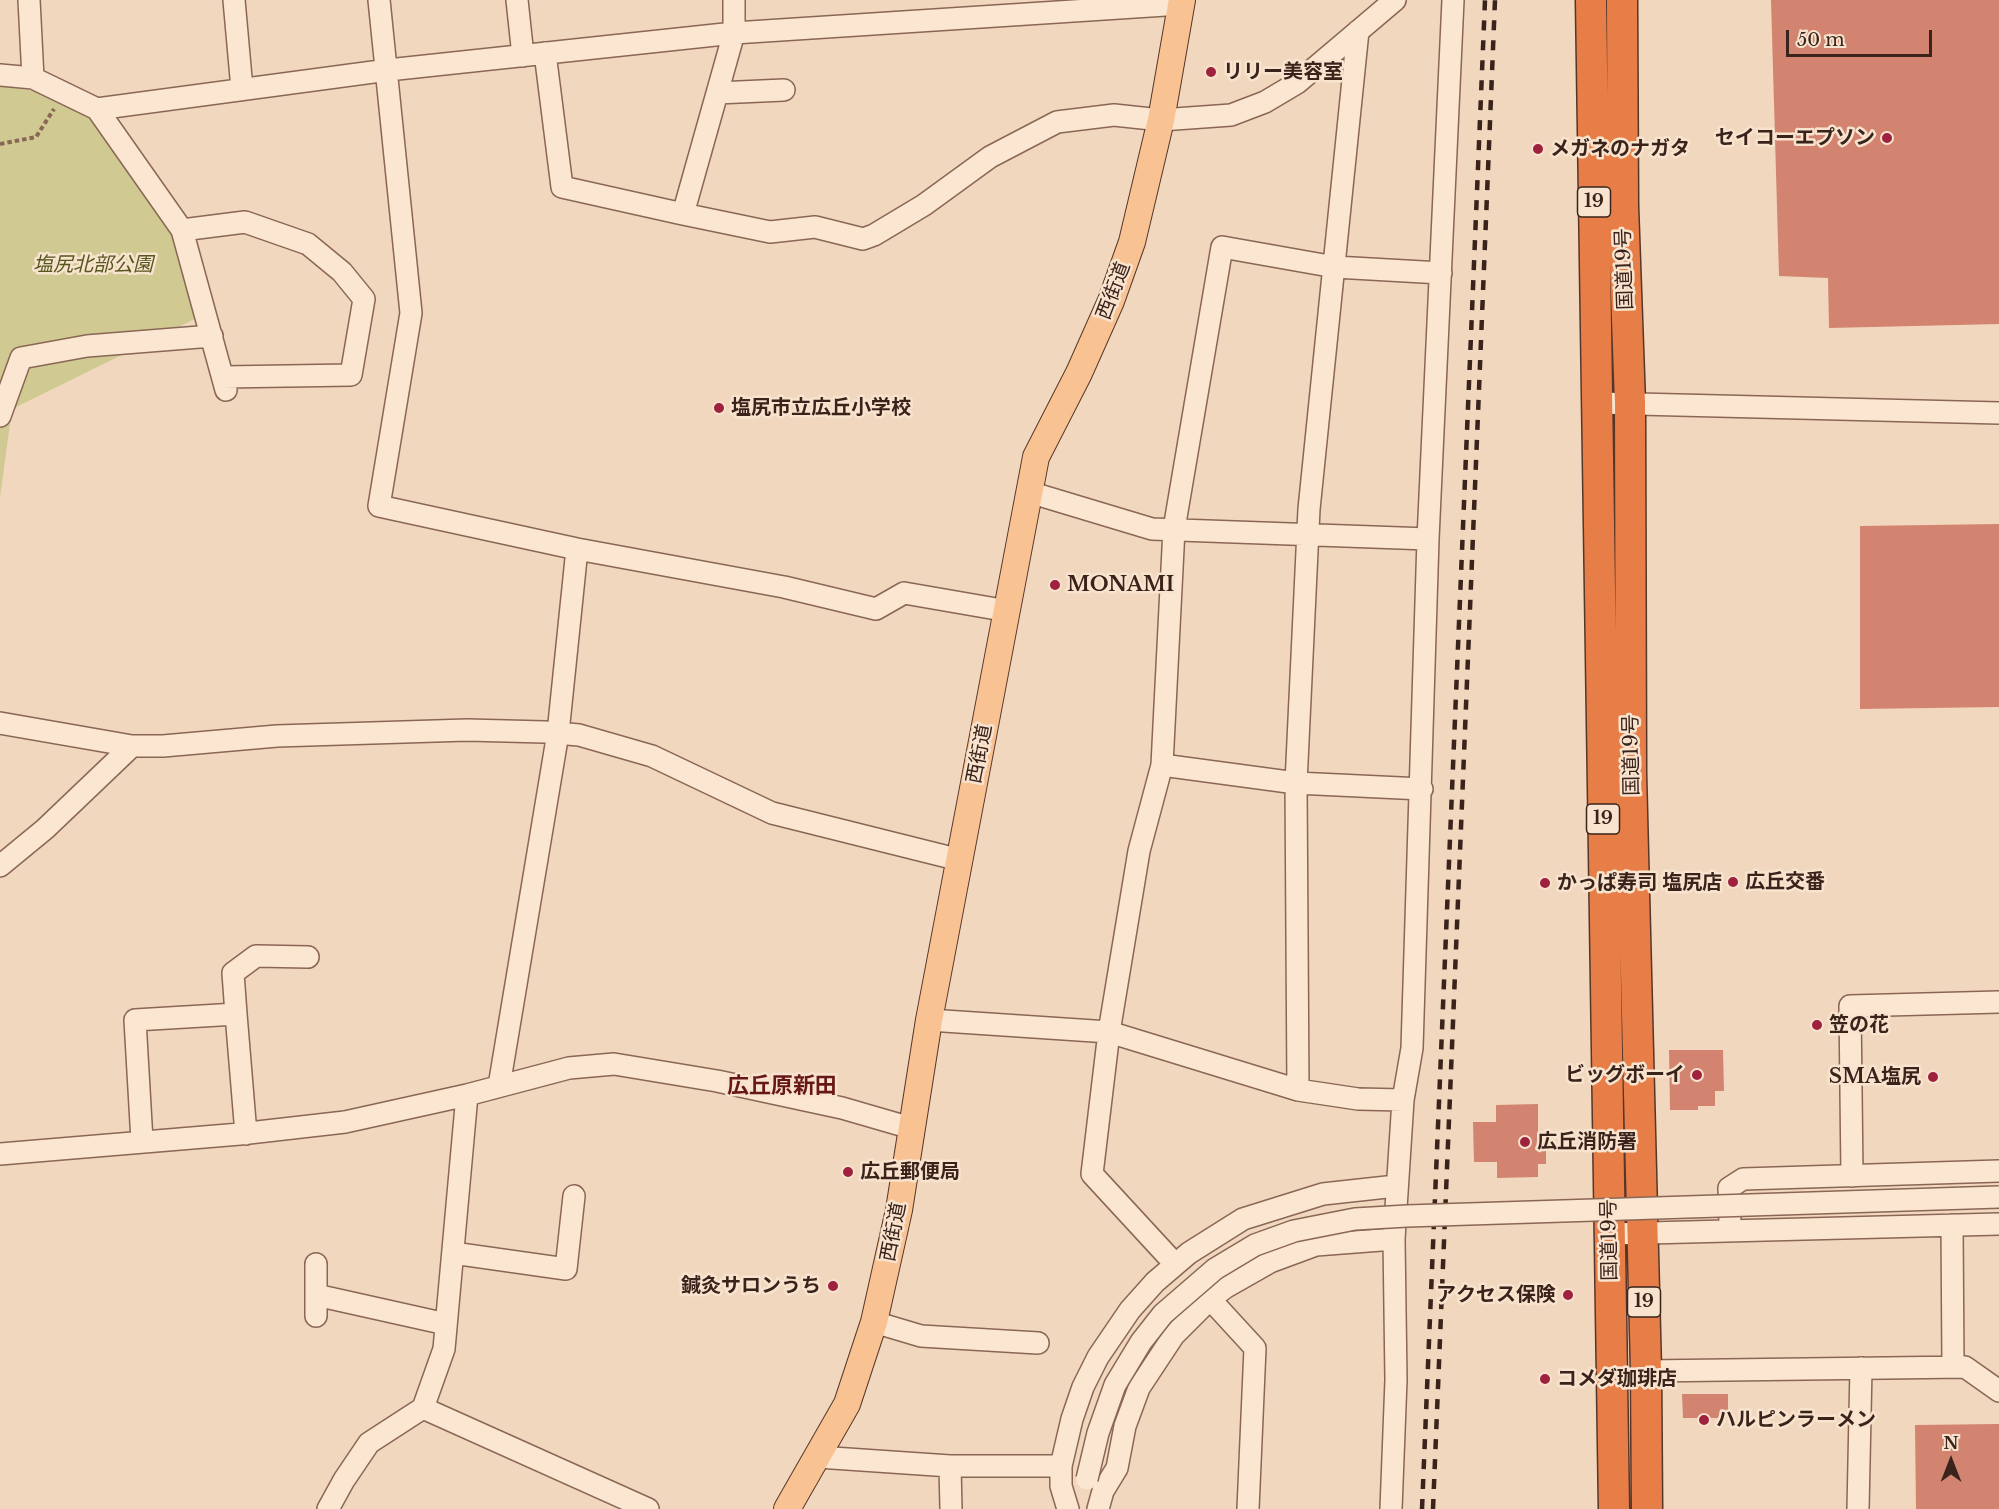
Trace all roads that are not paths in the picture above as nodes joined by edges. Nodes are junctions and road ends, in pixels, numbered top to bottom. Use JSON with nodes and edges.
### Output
{"nodes":[{"id":1,"x":29,"y":0,"type":"edge"},
{"id":2,"x":234,"y":0,"type":"edge"},
{"id":3,"x":379,"y":0,"type":"edge"},
{"id":4,"x":517,"y":0,"type":"edge"},
{"id":5,"x":734,"y":0,"type":"edge"},
{"id":6,"x":1395,"y":0,"type":"edge"},
{"id":7,"x":1453,"y":0,"type":"edge"},
{"id":8,"x":1591,"y":0,"type":"edge"},
{"id":9,"x":1622,"y":0,"type":"edge"},
{"id":10,"x":1181,"y":2,"type":"edge"},
{"id":11,"x":1358,"y":31,"type":"junction"},
{"id":12,"x":734,"y":33,"type":"junction"},
{"id":13,"x":545,"y":53,"type":"junction"},
{"id":14,"x":523,"y":56,"type":"junction"},
{"id":15,"x":388,"y":70,"type":"junction"},
{"id":16,"x":0,"y":75,"type":"edge"},
{"id":17,"x":33,"y":78,"type":"junction"},
{"id":18,"x":242,"y":89,"type":"junction"},
{"id":19,"x":784,"y":90,"type":"dead end"},
{"id":20,"x":717,"y":93,"type":"junction"},
{"id":21,"x":97,"y":108,"type":"junction"},
{"id":22,"x":1161,"y":120,"type":"junction"},
{"id":23,"x":683,"y":214,"type":"junction"},
{"id":24,"x":182,"y":230,"type":"junction"},
{"id":25,"x":1335,"y":267,"type":"junction"},
{"id":26,"x":1441,"y":273,"type":"junction"},
{"id":27,"x":212,"y":336,"type":"junction"},
{"id":28,"x":1630,"y":403,"type":"junction"},
{"id":29,"x":1598,"y":404,"type":"junction"},
{"id":30,"x":1999,"y":413,"type":"edge"},
{"id":31,"x":0,"y":416,"type":"edge"},
{"id":32,"x":1029,"y":492,"type":"junction"},
{"id":33,"x":1174,"y":529,"type":"junction"},
{"id":34,"x":1309,"y":534,"type":"junction"},
{"id":35,"x":1428,"y":539,"type":"junction"},
{"id":36,"x":577,"y":549,"type":"junction"},
{"id":37,"x":1008,"y":611,"type":"junction"},
{"id":38,"x":0,"y":723,"type":"edge"},
{"id":39,"x":558,"y":733,"type":"junction"},
{"id":40,"x":132,"y":746,"type":"junction"},
{"id":41,"x":1162,"y":765,"type":"junction"},
{"id":42,"x":1296,"y":783,"type":"junction"},
{"id":43,"x":1422,"y":789,"type":"junction"},
{"id":44,"x":960,"y":860,"type":"junction"},
{"id":45,"x":0,"y":866,"type":"edge"},
{"id":46,"x":308,"y":957,"type":"dead end"},
{"id":47,"x":1999,"y":1002,"type":"edge"},
{"id":48,"x":236,"y":1014,"type":"junction"},
{"id":49,"x":929,"y":1020,"type":"junction"},
{"id":50,"x":1109,"y":1032,"type":"junction"},
{"id":51,"x":500,"y":1086,"type":"junction"},
{"id":52,"x":1298,"y":1090,"type":"junction"},
{"id":53,"x":466,"y":1095,"type":"junction"},
{"id":54,"x":1402,"y":1100,"type":"junction"},
{"id":55,"x":911,"y":1128,"type":"junction"},
{"id":56,"x":246,"y":1134,"type":"junction"},
{"id":57,"x":142,"y":1141,"type":"junction"},
{"id":58,"x":0,"y":1154,"type":"edge"},
{"id":59,"x":1999,"y":1171,"type":"edge"},
{"id":60,"x":1852,"y":1176,"type":"junction"},
{"id":61,"x":1396,"y":1186,"type":"junction"},
{"id":62,"x":574,"y":1196,"type":"dead end"},
{"id":63,"x":1999,"y":1197,"type":"edge"},
{"id":64,"x":1999,"y":1224,"type":"edge"},
{"id":65,"x":1952,"y":1225,"type":"junction"},
{"id":66,"x":1730,"y":1230,"type":"junction"},
{"id":67,"x":1642,"y":1233,"type":"junction"},
{"id":68,"x":1610,"y":1234,"type":"junction"},
{"id":69,"x":1394,"y":1239,"type":"junction"},
{"id":70,"x":453,"y":1253,"type":"junction"},
{"id":71,"x":316,"y":1264,"type":"dead end"},
{"id":72,"x":1175,"y":1264,"type":"junction"},
{"id":73,"x":316,"y":1294,"type":"junction"},
{"id":74,"x":1210,"y":1299,"type":"junction"},
{"id":75,"x":316,"y":1316,"type":"dead end"},
{"id":76,"x":874,"y":1322,"type":"junction"},
{"id":77,"x":446,"y":1324,"type":"junction"},
{"id":78,"x":1038,"y":1343,"type":"dead end"},
{"id":79,"x":1953,"y":1367,"type":"junction"},
{"id":80,"x":1861,"y":1368,"type":"junction"},
{"id":81,"x":1647,"y":1371,"type":"junction"},
{"id":82,"x":1999,"y":1391,"type":"edge"},
{"id":83,"x":423,"y":1408,"type":"junction"},
{"id":84,"x":818,"y":1457,"type":"junction"},
{"id":85,"x":951,"y":1466,"type":"junction"},
{"id":86,"x":1062,"y":1466,"type":"junction"},
{"id":87,"x":328,"y":1509,"type":"edge"},
{"id":88,"x":648,"y":1509,"type":"edge"},
{"id":89,"x":787,"y":1509,"type":"edge"},
{"id":90,"x":951,"y":1509,"type":"edge"},
{"id":91,"x":1068,"y":1509,"type":"edge"},
{"id":92,"x":1086,"y":1509,"type":"edge"},
{"id":93,"x":1098,"y":1509,"type":"edge"},
{"id":94,"x":1248,"y":1509,"type":"edge"},
{"id":95,"x":1391,"y":1509,"type":"edge"},
{"id":96,"x":1614,"y":1509,"type":"edge"},
{"id":97,"x":1647,"y":1509,"type":"edge"},
{"id":98,"x":1858,"y":1509,"type":"edge"}],
"edges":[{"from":1,"to":17,"type":"street"},
{"from":2,"to":18,"type":"street"},
{"from":3,"to":15,"type":"street"},
{"from":4,"to":14,"type":"street"},
{"from":5,"to":12,"type":"street"},
{"from":6,"to":11,"type":"street"},
{"from":7,"to":26,"type":"street"},
{"from":8,"to":29,"type":"highway","name":"国道19号","number":"19"},
{"from":9,"to":28,"type":"highway","name":"国道19号","number":"19"},
{"from":10,"to":12,"type":"street"},
{"from":10,"to":22,"type":"main road","name":"西街道"},
{"from":11,"to":22,"type":"street"},
{"from":11,"to":25,"type":"street"},
{"from":12,"to":13,"type":"street"},
{"from":12,"to":20,"type":"street"},
{"from":13,"to":14,"type":"street"},
{"from":13,"to":23,"type":"street"},
{"from":14,"to":15,"type":"street"},
{"from":15,"to":18,"type":"street"},
{"from":15,"to":36,"type":"street"},
{"from":16,"to":17,"type":"street"},
{"from":17,"to":21,"type":"street"},
{"from":18,"to":21,"type":"street"},
{"from":19,"to":20,"type":"street"},
{"from":20,"to":23,"type":"street"},
{"from":21,"to":24,"type":"street"},
{"from":22,"to":23,"type":"street"},
{"from":22,"to":32,"type":"main road","name":"西街道"},
{"from":24,"to":27,"type":"street"},
{"from":24,"to":27,"type":"street"},
{"from":25,"to":26,"type":"street"},
{"from":25,"to":33,"type":"street"},
{"from":25,"to":34,"type":"street"},
{"from":26,"to":35,"type":"street"},
{"from":27,"to":31,"type":"street"},
{"from":28,"to":29,"type":"street"},
{"from":28,"to":30,"type":"street"},
{"from":28,"to":67,"type":"highway","name":"国道19号","number":"19"},
{"from":29,"to":68,"type":"highway","name":"国道19号","number":"19"},
{"from":32,"to":33,"type":"street"},
{"from":32,"to":37,"type":"main road","name":"西街道"},
{"from":33,"to":34,"type":"street"},
{"from":33,"to":41,"type":"street"},
{"from":34,"to":35,"type":"street"},
{"from":34,"to":42,"type":"street"},
{"from":35,"to":43,"type":"street"},
{"from":36,"to":37,"type":"street"},
{"from":36,"to":39,"type":"street"},
{"from":37,"to":44,"type":"main road","name":"西街道"},
{"from":38,"to":40,"type":"street"},
{"from":39,"to":40,"type":"street"},
{"from":39,"to":44,"type":"street"},
{"from":39,"to":51,"type":"street"},
{"from":40,"to":45,"type":"street"},
{"from":41,"to":42,"type":"street"},
{"from":41,"to":50,"type":"street"},
{"from":42,"to":43,"type":"street"},
{"from":42,"to":52,"type":"street"},
{"from":43,"to":54,"type":"street"},
{"from":44,"to":49,"type":"main road","name":"西街道"},
{"from":46,"to":48,"type":"street"},
{"from":47,"to":60,"type":"street"},
{"from":48,"to":56,"type":"street"},
{"from":48,"to":57,"type":"street"},
{"from":49,"to":50,"type":"street"},
{"from":49,"to":55,"type":"main road","name":"西街道"},
{"from":50,"to":52,"type":"street"},
{"from":50,"to":72,"type":"street"},
{"from":51,"to":53,"type":"street"},
{"from":51,"to":55,"type":"street"},
{"from":52,"to":54,"type":"street"},
{"from":53,"to":56,"type":"street"},
{"from":53,"to":70,"type":"street"},
{"from":54,"to":61,"type":"street"},
{"from":55,"to":76,"type":"main road","name":"西街道"},
{"from":56,"to":57,"type":"street"},
{"from":57,"to":58,"type":"street"},
{"from":59,"to":60,"type":"street"},
{"from":60,"to":66,"type":"street"},
{"from":61,"to":69,"type":"street"},
{"from":61,"to":72,"type":"street"},
{"from":62,"to":70,"type":"street"},
{"from":63,"to":92,"type":"street","bridge":true},
{"from":64,"to":65,"type":"street"},
{"from":65,"to":66,"type":"street"},
{"from":65,"to":79,"type":"street"},
{"from":66,"to":67,"type":"street"},
{"from":67,"to":68,"type":"street"},
{"from":67,"to":81,"type":"highway","name":"国道19号","number":"19"},
{"from":68,"to":96,"type":"highway","name":"国道19号","number":"19"},
{"from":69,"to":74,"type":"street"},
{"from":69,"to":95,"type":"street"},
{"from":70,"to":77,"type":"street"},
{"from":71,"to":73,"type":"street"},
{"from":72,"to":86,"type":"street"},
{"from":73,"to":75,"type":"street"},
{"from":73,"to":77,"type":"street"},
{"from":74,"to":93,"type":"street"},
{"from":74,"to":94,"type":"street"},
{"from":76,"to":78,"type":"street"},
{"from":76,"to":84,"type":"main road","name":"西街道"},
{"from":77,"to":83,"type":"street"},
{"from":79,"to":80,"type":"street"},
{"from":79,"to":82,"type":"street"},
{"from":80,"to":81,"type":"street"},
{"from":80,"to":98,"type":"street"},
{"from":81,"to":97,"type":"highway","name":"国道19号","number":"19"},
{"from":83,"to":87,"type":"street"},
{"from":83,"to":88,"type":"street"},
{"from":84,"to":85,"type":"street"},
{"from":84,"to":89,"type":"main road","name":"西街道"},
{"from":85,"to":86,"type":"street"},
{"from":85,"to":90,"type":"street"},
{"from":86,"to":91,"type":"street"}]}
